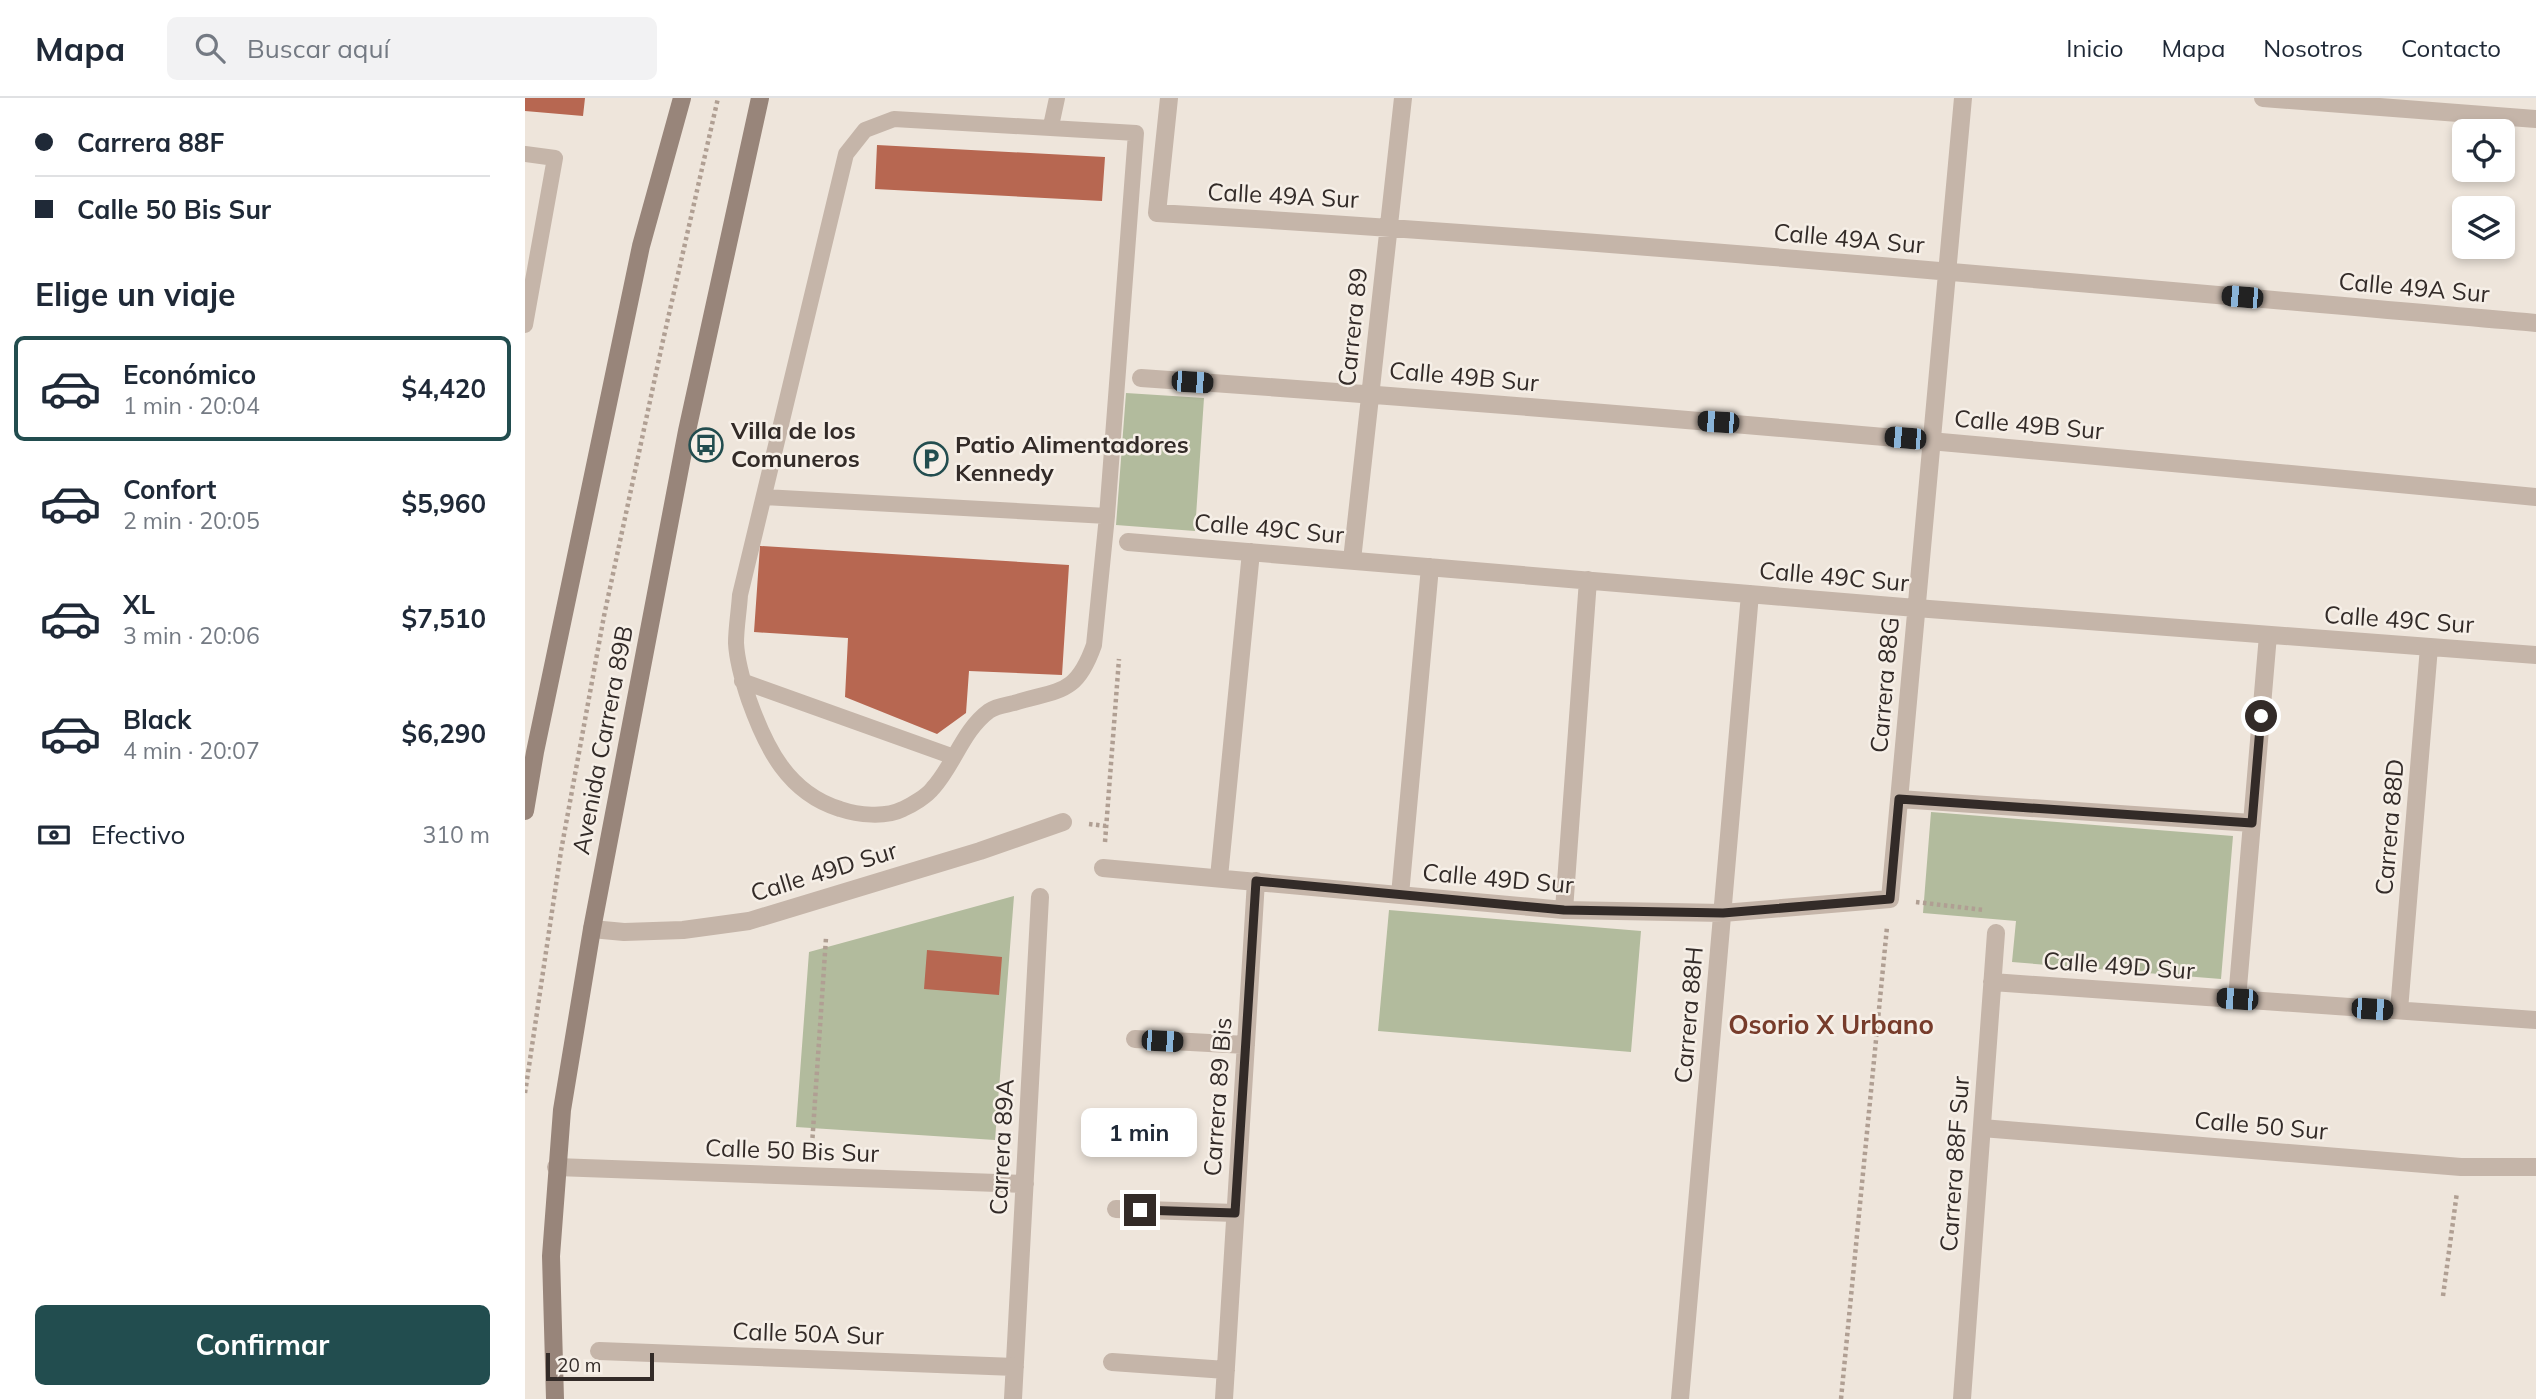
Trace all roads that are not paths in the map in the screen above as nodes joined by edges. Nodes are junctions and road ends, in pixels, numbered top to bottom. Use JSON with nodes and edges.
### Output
{"nodes":[{"id":1,"x":682,"y":98,"type":"edge"},
{"id":2,"x":760,"y":98,"type":"edge"},
{"id":3,"x":1057,"y":98,"type":"edge"},
{"id":4,"x":1169,"y":98,"type":"edge"},
{"id":5,"x":1403,"y":98,"type":"edge"},
{"id":6,"x":1963,"y":98,"type":"edge"},
{"id":7,"x":2263,"y":98,"type":"edge"},
{"id":8,"x":2536,"y":120,"type":"edge"},
{"id":9,"x":1051,"y":126,"type":"junction"},
{"id":10,"x":525,"y":154,"type":"edge"},
{"id":11,"x":1388,"y":227,"type":"junction"},
{"id":12,"x":1947,"y":271,"type":"junction"},
{"id":13,"x":2536,"y":323,"type":"edge"},
{"id":14,"x":525,"y":325,"type":"edge"},
{"id":15,"x":1141,"y":378,"type":"dead end"},
{"id":16,"x":1370,"y":394,"type":"junction"},
{"id":17,"x":1932,"y":440,"type":"junction"},
{"id":18,"x":764,"y":497,"type":"junction"},
{"id":19,"x":2536,"y":498,"type":"edge"},
{"id":20,"x":1107,"y":516,"type":"junction"},
{"id":21,"x":1128,"y":542,"type":"dead end"},
{"id":22,"x":1251,"y":552,"type":"junction"},
{"id":23,"x":1352,"y":561,"type":"junction"},
{"id":24,"x":1430,"y":567,"type":"junction"},
{"id":25,"x":1587,"y":580,"type":"junction"},
{"id":26,"x":1750,"y":594,"type":"junction"},
{"id":27,"x":1916,"y":608,"type":"junction"},
{"id":28,"x":2268,"y":635,"type":"junction"},
{"id":29,"x":2429,"y":647,"type":"junction"},
{"id":30,"x":2536,"y":655,"type":"edge"},
{"id":31,"x":742,"y":681,"type":"junction"},
{"id":32,"x":954,"y":757,"type":"junction"},
{"id":33,"x":1899,"y":799,"type":"junction"},
{"id":34,"x":525,"y":811,"type":"edge"},
{"id":35,"x":1063,"y":822,"type":"dead end"},
{"id":36,"x":2252,"y":823,"type":"junction"},
{"id":37,"x":1103,"y":868,"type":"dead end"},
{"id":38,"x":1219,"y":877,"type":"junction"},
{"id":39,"x":1256,"y":881,"type":"junction"},
{"id":40,"x":1400,"y":895,"type":"junction"},
{"id":41,"x":1040,"y":897,"type":"dead end"},
{"id":42,"x":1890,"y":899,"type":"joint"},
{"id":43,"x":1564,"y":910,"type":"junction"},
{"id":44,"x":1723,"y":913,"type":"junction"},
{"id":45,"x":592,"y":929,"type":"junction"},
{"id":46,"x":1996,"y":933,"type":"road end"},
{"id":47,"x":1992,"y":982,"type":"junction"},
{"id":48,"x":2237,"y":999,"type":"junction"},
{"id":49,"x":2399,"y":1010,"type":"junction"},
{"id":50,"x":2536,"y":1020,"type":"edge"},
{"id":51,"x":1135,"y":1039,"type":"dead end"},
{"id":52,"x":1246,"y":1045,"type":"junction"},
{"id":53,"x":1982,"y":1128,"type":"junction"},
{"id":54,"x":557,"y":1167,"type":"junction"},
{"id":55,"x":2536,"y":1167,"type":"edge"},
{"id":56,"x":1025,"y":1184,"type":"junction"},
{"id":57,"x":1116,"y":1209,"type":"dead end"},
{"id":58,"x":1235,"y":1213,"type":"junction"},
{"id":59,"x":599,"y":1350,"type":"dead end"},
{"id":60,"x":1112,"y":1362,"type":"dead end"},
{"id":61,"x":1015,"y":1367,"type":"junction"},
{"id":62,"x":1226,"y":1370,"type":"junction"},
{"id":63,"x":555,"y":1399,"type":"edge"},
{"id":64,"x":1013,"y":1399,"type":"edge"},
{"id":65,"x":1224,"y":1399,"type":"edge"},
{"id":66,"x":1680,"y":1399,"type":"edge"},
{"id":67,"x":1962,"y":1399,"type":"edge"}],
"edges":[{"from":1,"to":34,"type":"main road"},
{"from":2,"to":45,"type":"main road","name":"Avenida Carrera 89B"},
{"from":3,"to":9,"type":"lane"},
{"from":4,"to":11,"type":"street","name":"Calle 49A Sur"},
{"from":5,"to":11,"type":"street","name":"Carrera 89"},
{"from":6,"to":12,"type":"street","name":"Carrera 88G"},
{"from":7,"to":8,"type":"street"},
{"from":9,"to":18,"type":"lane"},
{"from":9,"to":20,"type":"lane"},
{"from":10,"to":14,"type":"lane"},
{"from":11,"to":12,"type":"street","name":"Calle 49A Sur"},
{"from":11,"to":16,"type":"street","name":"Carrera 89"},
{"from":12,"to":13,"type":"street","name":"Calle 49A Sur"},
{"from":12,"to":17,"type":"street","name":"Carrera 88G"},
{"from":15,"to":16,"type":"street","name":"Calle 49B Sur"},
{"from":16,"to":17,"type":"street","name":"Calle 49B Sur"},
{"from":16,"to":23,"type":"street","name":"Carrera 89"},
{"from":17,"to":19,"type":"street","name":"Calle 49B Sur"},
{"from":17,"to":27,"type":"street","name":"Carrera 88G"},
{"from":18,"to":20,"type":"lane"},
{"from":18,"to":31,"type":"lane"},
{"from":20,"to":32,"type":"lane"},
{"from":21,"to":22,"type":"street","name":"Calle 49C Sur"},
{"from":22,"to":23,"type":"street","name":"Calle 49C Sur"},
{"from":22,"to":38,"type":"street"},
{"from":23,"to":24,"type":"street","name":"Calle 49C Sur"},
{"from":24,"to":25,"type":"street","name":"Calle 49C Sur"},
{"from":24,"to":40,"type":"street"},
{"from":25,"to":26,"type":"street","name":"Calle 49C Sur"},
{"from":25,"to":43,"type":"street"},
{"from":26,"to":27,"type":"street","name":"Calle 49C Sur"},
{"from":26,"to":44,"type":"street","name":"Carrera 88H"},
{"from":27,"to":28,"type":"street","name":"Calle 49C Sur"},
{"from":27,"to":33,"type":"street","name":"Carrera 88G"},
{"from":28,"to":29,"type":"street","name":"Calle 49C Sur"},
{"from":28,"to":36,"type":"street"},
{"from":29,"to":30,"type":"street","name":"Calle 49C Sur"},
{"from":29,"to":49,"type":"street","name":"Carrera 88D"},
{"from":31,"to":32,"type":"lane"},
{"from":31,"to":32,"type":"lane"},
{"from":33,"to":36,"type":"street"},
{"from":33,"to":42,"type":"street","name":"Carrera 88G"},
{"from":35,"to":45,"type":"street","name":"Calle 49D Sur"},
{"from":36,"to":48,"type":"street"},
{"from":37,"to":38,"type":"street","name":"Calle 49D Sur"},
{"from":38,"to":39,"type":"street","name":"Calle 49D Sur"},
{"from":39,"to":40,"type":"street","name":"Calle 49D Sur"},
{"from":39,"to":52,"type":"street","name":"Carrera 89 Bis"},
{"from":40,"to":43,"type":"street","name":"Calle 49D Sur"},
{"from":41,"to":56,"type":"street","name":"Carrera 89A"},
{"from":42,"to":44,"type":"street","name":"Calle 49D Sur"},
{"from":43,"to":44,"type":"street","name":"Calle 49D Sur"},
{"from":44,"to":66,"type":"street","name":"Carrera 88H"},
{"from":45,"to":54,"type":"main road","name":"Avenida Carrera 89B"},
{"from":46,"to":47,"type":"street","name":"Carrera 88F Sur"},
{"from":47,"to":48,"type":"street","name":"Calle 49D Sur"},
{"from":47,"to":53,"type":"street","name":"Carrera 88F Sur"},
{"from":48,"to":49,"type":"street","name":"Calle 49D Sur"},
{"from":49,"to":50,"type":"street","name":"Calle 49D Sur"},
{"from":51,"to":52,"type":"street"},
{"from":52,"to":58,"type":"street","name":"Carrera 89 Bis"},
{"from":53,"to":55,"type":"street","name":"Calle 50 Sur"},
{"from":53,"to":67,"type":"street","name":"Carrera 88F Sur"},
{"from":54,"to":56,"type":"street","name":"Calle 50 Bis Sur"},
{"from":54,"to":63,"type":"main road","name":"Avenida Carrera 89B"},
{"from":56,"to":61,"type":"street","name":"Carrera 89A"},
{"from":57,"to":58,"type":"street"},
{"from":58,"to":62,"type":"street","name":"Carrera 89 Bis"},
{"from":59,"to":61,"type":"street","name":"Calle 50A Sur"},
{"from":60,"to":62,"type":"street"},
{"from":61,"to":64,"type":"street","name":"Carrera 89A"},
{"from":62,"to":65,"type":"street","name":"Carrera 89 Bis"}]}
